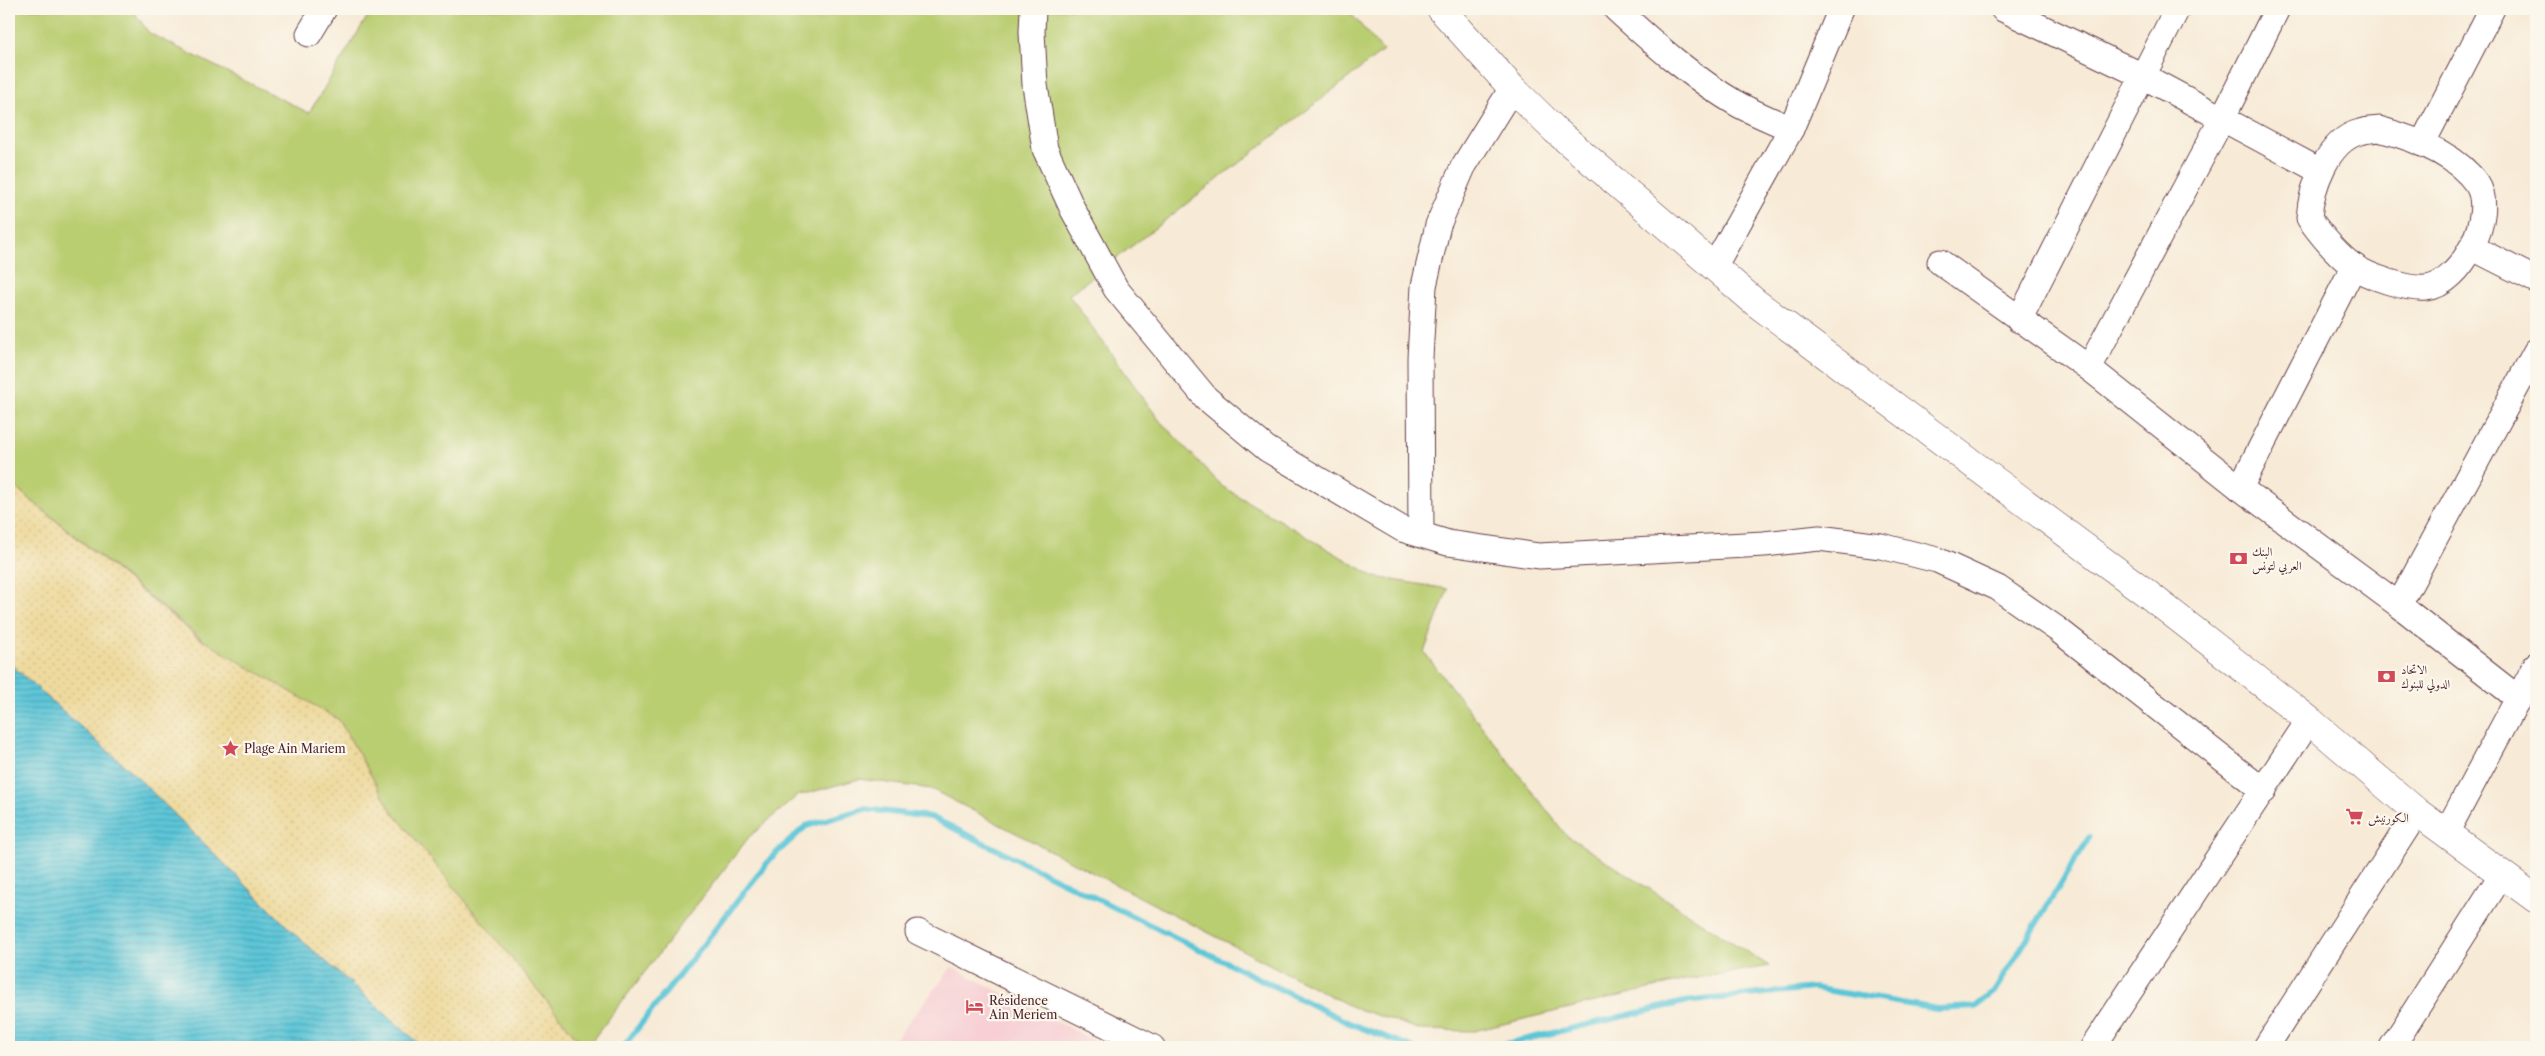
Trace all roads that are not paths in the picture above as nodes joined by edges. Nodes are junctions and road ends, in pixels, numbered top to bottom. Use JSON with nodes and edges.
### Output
{"nodes":[{"id":1,"x":324,"y":9,"type":"edge"},
{"id":2,"x":1033,"y":9,"type":"edge"},
{"id":3,"x":1441,"y":9,"type":"edge"},
{"id":4,"x":1616,"y":9,"type":"edge"},
{"id":5,"x":1841,"y":9,"type":"edge"},
{"id":6,"x":2003,"y":9,"type":"edge"},
{"id":7,"x":2177,"y":9,"type":"edge"},
{"id":8,"x":2277,"y":9,"type":"edge"},
{"id":9,"x":2492,"y":9,"type":"edge"},
{"id":10,"x":309,"y":34,"type":"dead end"},
{"id":11,"x":2143,"y":76,"type":"junction"},
{"id":12,"x":1512,"y":88,"type":"junction"},
{"id":13,"x":2222,"y":119,"type":"junction"},
{"id":14,"x":1791,"y":129,"type":"junction"},
{"id":15,"x":2422,"y":144,"type":"junction"},
{"id":16,"x":2320,"y":171,"type":"junction"},
{"id":17,"x":2473,"y":248,"type":"junction"},
{"id":18,"x":1940,"y":262,"type":"dead end"},
{"id":19,"x":2354,"y":266,"type":"junction"},
{"id":20,"x":1714,"y":267,"type":"junction"},
{"id":21,"x":2536,"y":280,"type":"edge"},
{"id":22,"x":2019,"y":320,"type":"junction"},
{"id":23,"x":2536,"y":351,"type":"edge"},
{"id":24,"x":2088,"y":368,"type":"junction"},
{"id":25,"x":2240,"y":488,"type":"junction"},
{"id":26,"x":1421,"y":534,"type":"junction"},
{"id":27,"x":2399,"y":605,"type":"junction"},
{"id":28,"x":2536,"y":665,"type":"edge"},
{"id":29,"x":2519,"y":699,"type":"junction"},
{"id":30,"x":2309,"y":720,"type":"junction"},
{"id":31,"x":2264,"y":790,"type":"junction"},
{"id":32,"x":2417,"y":812,"type":"junction"},
{"id":33,"x":2446,"y":833,"type":"junction"},
{"id":34,"x":2502,"y":874,"type":"junction"},
{"id":35,"x":2536,"y":899,"type":"edge"},
{"id":36,"x":918,"y":932,"type":"dead end"},
{"id":37,"x":1152,"y":1047,"type":"edge"},
{"id":38,"x":2093,"y":1047,"type":"edge"},
{"id":39,"x":2266,"y":1047,"type":"edge"},
{"id":40,"x":2392,"y":1047,"type":"edge"}],
"edges":[{"from":1,"to":10,"type":"street"},
{"from":2,"to":26,"type":"street"},
{"from":3,"to":12,"type":"main road"},
{"from":4,"to":14,"type":"street"},
{"from":5,"to":14,"type":"street"},
{"from":6,"to":11,"type":"street"},
{"from":7,"to":11,"type":"street"},
{"from":8,"to":13,"type":"street"},
{"from":9,"to":15,"type":"street"},
{"from":11,"to":13,"type":"street"},
{"from":11,"to":22,"type":"street"},
{"from":12,"to":20,"type":"main road"},
{"from":12,"to":26,"type":"street"},
{"from":13,"to":16,"type":"street"},
{"from":13,"to":24,"type":"street"},
{"from":14,"to":20,"type":"street"},
{"from":15,"to":16,"type":"street"},
{"from":15,"to":17,"type":"street"},
{"from":16,"to":19,"type":"street"},
{"from":17,"to":19,"type":"street"},
{"from":17,"to":21,"type":"street"},
{"from":18,"to":22,"type":"street"},
{"from":19,"to":25,"type":"street"},
{"from":20,"to":30,"type":"main road"},
{"from":22,"to":24,"type":"street"},
{"from":23,"to":27,"type":"street"},
{"from":24,"to":25,"type":"street"},
{"from":25,"to":27,"type":"street"},
{"from":26,"to":31,"type":"street"},
{"from":27,"to":29,"type":"street"},
{"from":28,"to":29,"type":"street"},
{"from":29,"to":33,"type":"street"},
{"from":30,"to":31,"type":"street"},
{"from":30,"to":32,"type":"main road"},
{"from":31,"to":38,"type":"street"},
{"from":32,"to":33,"type":"main road"},
{"from":32,"to":39,"type":"street"},
{"from":33,"to":34,"type":"main road"},
{"from":34,"to":35,"type":"main road"},
{"from":34,"to":40,"type":"street"},
{"from":36,"to":37,"type":"street"}]}
